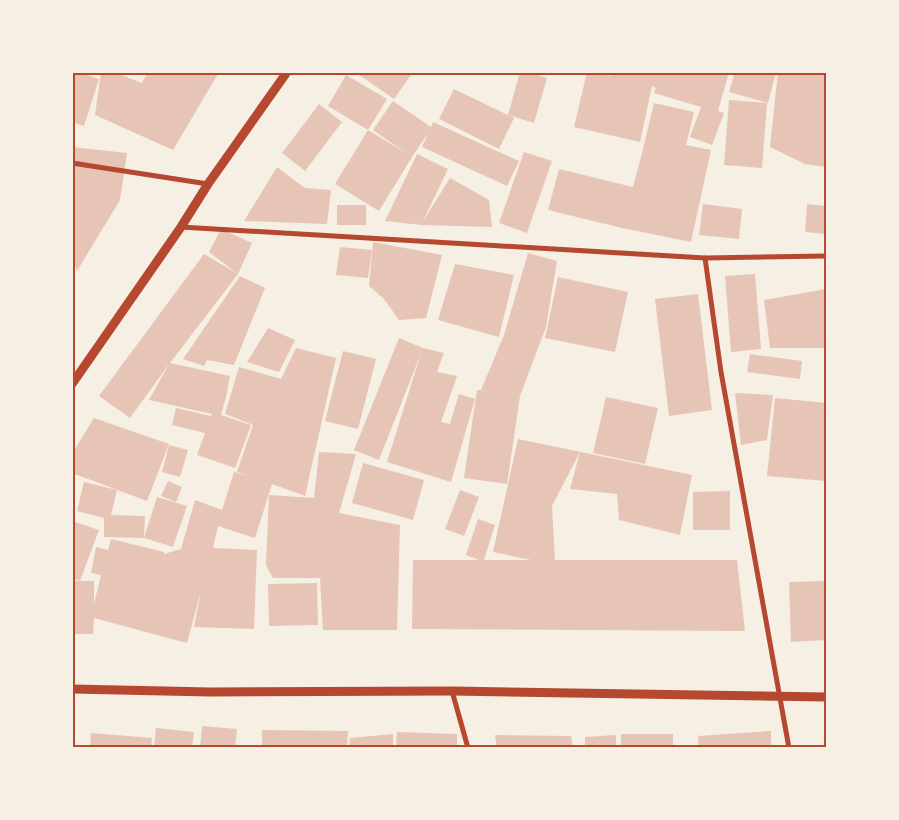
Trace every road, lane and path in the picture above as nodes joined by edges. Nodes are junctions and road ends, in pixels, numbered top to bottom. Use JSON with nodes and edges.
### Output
{"nodes":[{"id":1,"x":287,"y":72,"type":"edge"},
{"id":2,"x":72,"y":163,"type":"edge"},
{"id":3,"x":208,"y":184,"type":"junction"},
{"id":4,"x":181,"y":227,"type":"junction"},
{"id":5,"x":826,"y":256,"type":"edge"},
{"id":6,"x":705,"y":258,"type":"junction"},
{"id":7,"x":72,"y":384,"type":"edge"},
{"id":8,"x":72,"y":689,"type":"edge"},
{"id":9,"x":452,"y":691,"type":"junction"},
{"id":10,"x":779,"y":696,"type":"junction"},
{"id":11,"x":826,"y":697,"type":"edge"},
{"id":12,"x":468,"y":748,"type":"edge"},
{"id":13,"x":789,"y":748,"type":"edge"}],
"edges":[{"from":1,"to":3,"type":"street"},
{"from":2,"to":3,"type":"street"},
{"from":3,"to":4,"type":"street"},
{"from":4,"to":6,"type":"street"},
{"from":4,"to":7,"type":"street"},
{"from":5,"to":6,"type":"street"},
{"from":6,"to":10,"type":"street"},
{"from":8,"to":9,"type":"street"},
{"from":9,"to":10,"type":"street"},
{"from":9,"to":12,"type":"street"},
{"from":10,"to":11,"type":"street"},
{"from":10,"to":13,"type":"street"}]}
